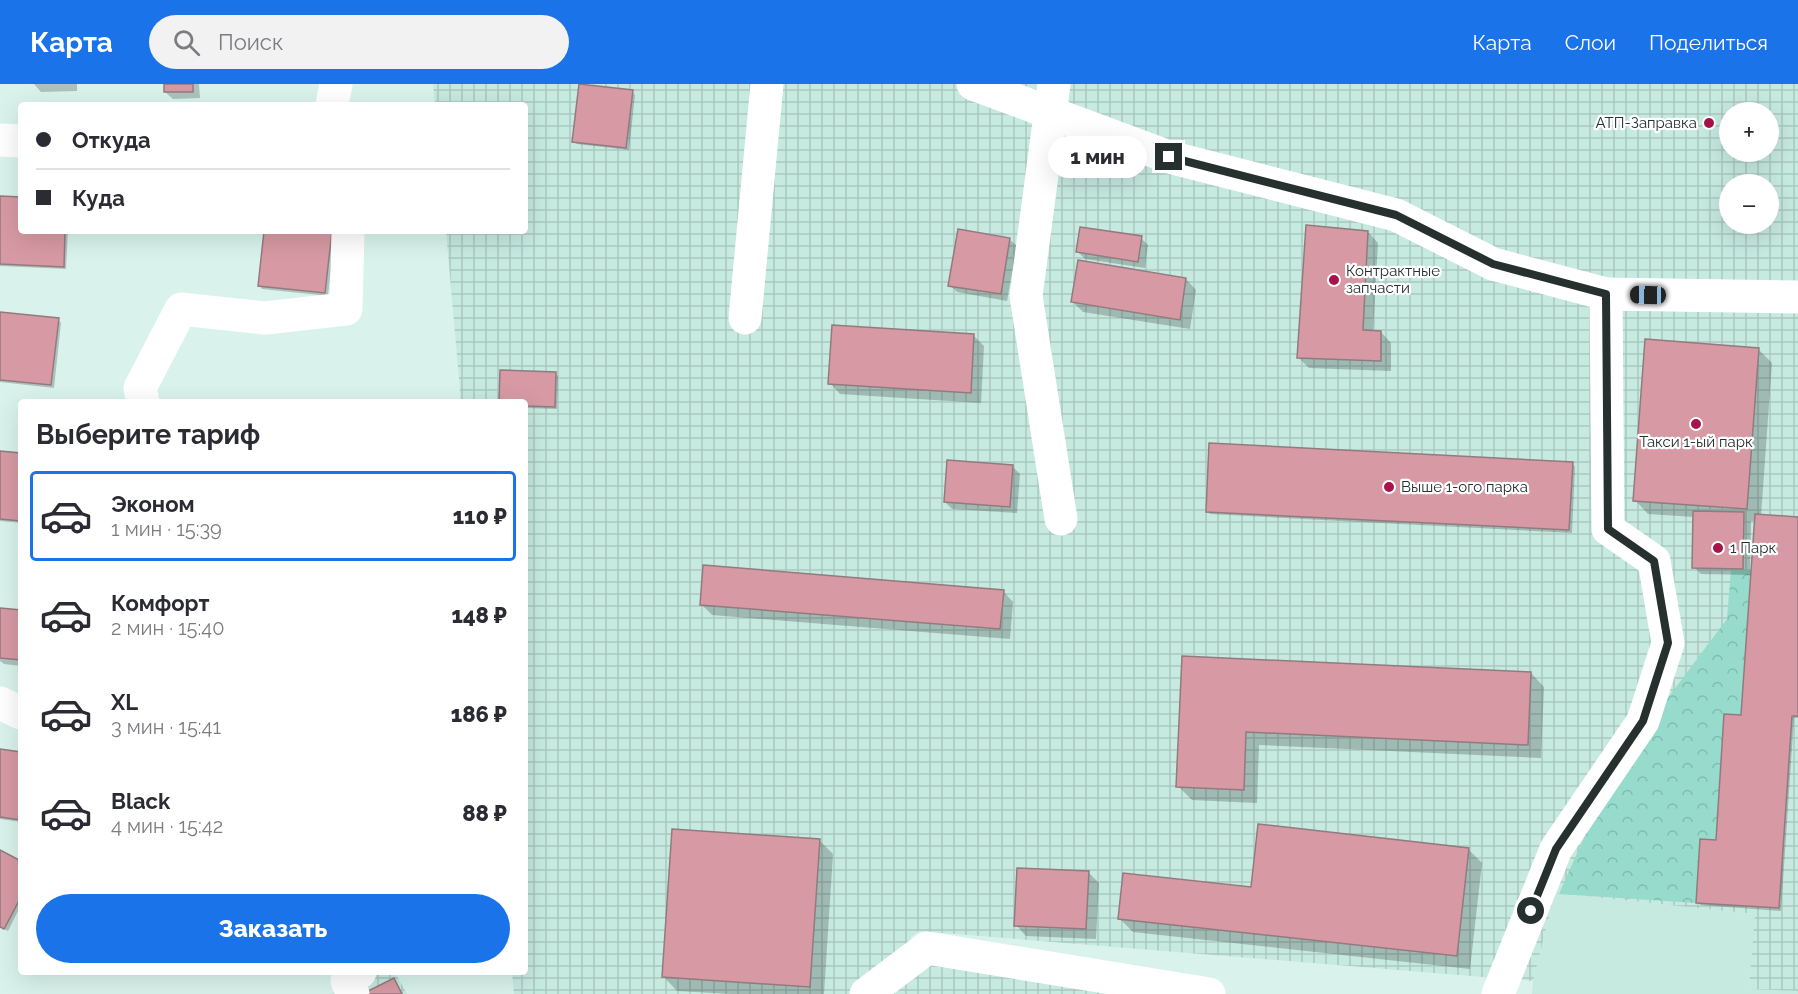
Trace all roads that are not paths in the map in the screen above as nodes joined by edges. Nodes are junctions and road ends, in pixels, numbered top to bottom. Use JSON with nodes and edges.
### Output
{"nodes":[{"id":1,"x":336,"y":84,"type":"edge"},
{"id":2,"x":767,"y":84,"type":"edge"},
{"id":3,"x":973,"y":84,"type":"edge"},
{"id":4,"x":1052,"y":98,"type":"edge"},
{"id":5,"x":333,"y":102,"type":"edge"},
{"id":6,"x":0,"y":140,"type":"edge"},
{"id":7,"x":18,"y":141,"type":"edge"},
{"id":8,"x":348,"y":234,"type":"edge"},
{"id":9,"x":1606,"y":294,"type":"junction"},
{"id":10,"x":1798,"y":297,"type":"edge"},
{"id":11,"x":746,"y":318,"type":"dead end"},
{"id":12,"x":142,"y":399,"type":"edge"},
{"id":13,"x":1061,"y":519,"type":"dead end"},
{"id":14,"x":0,"y":703,"type":"edge"},
{"id":15,"x":18,"y":712,"type":"edge"},
{"id":16,"x":356,"y":975,"type":"edge"},
{"id":17,"x":353,"y":994,"type":"edge"},
{"id":18,"x":866,"y":994,"type":"edge"},
{"id":19,"x":1209,"y":994,"type":"edge"},
{"id":20,"x":1498,"y":994,"type":"edge"}],
"edges":[{"from":1,"to":5,"type":"street"},
{"from":2,"to":11,"type":"street"},
{"from":3,"to":4,"type":"street"},
{"from":4,"to":9,"type":"street"},
{"from":4,"to":13,"type":"street"},
{"from":6,"to":7,"type":"street"},
{"from":8,"to":12,"type":"street"},
{"from":9,"to":10,"type":"street"},
{"from":9,"to":20,"type":"street"},
{"from":14,"to":15,"type":"street"},
{"from":16,"to":17,"type":"street"},
{"from":18,"to":19,"type":"street"}]}
